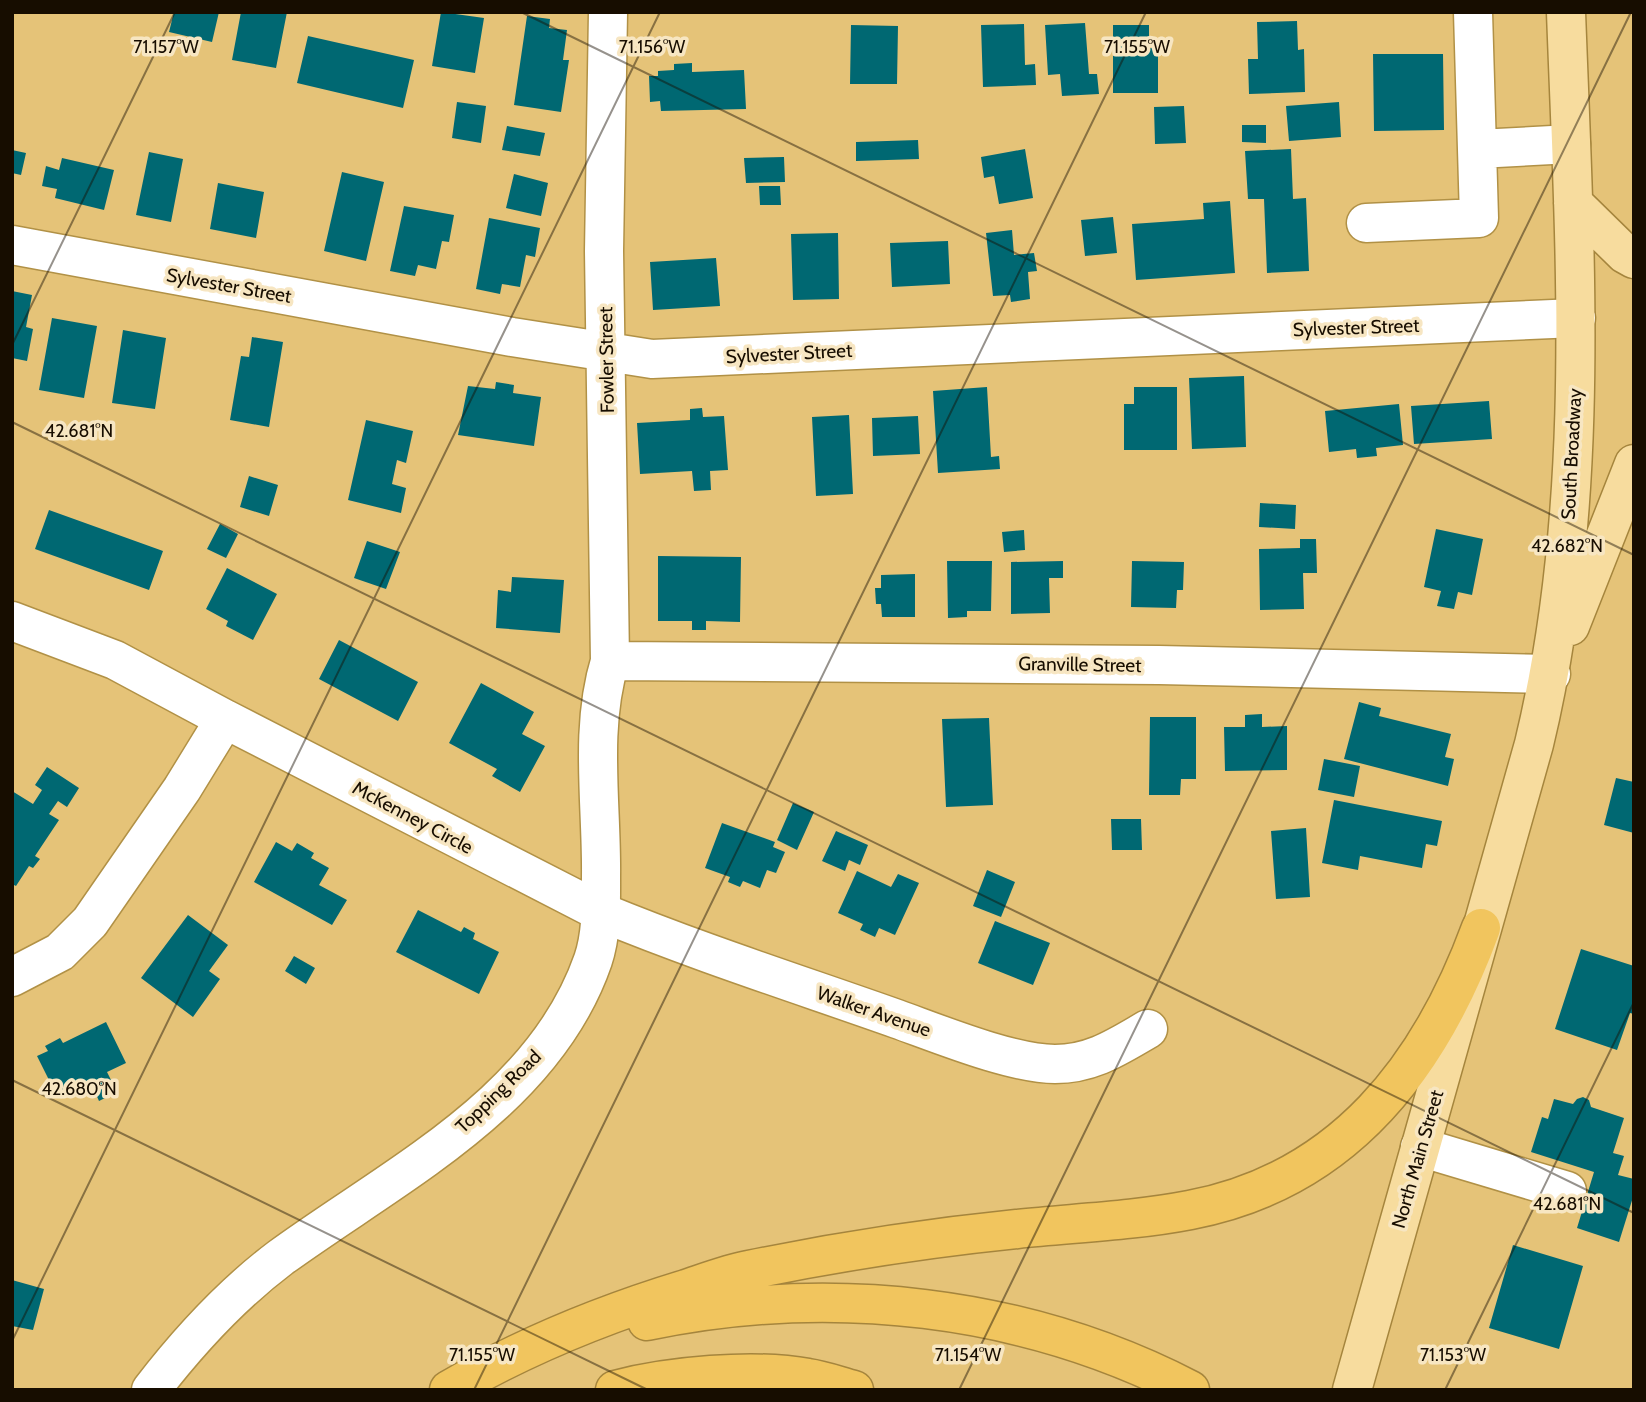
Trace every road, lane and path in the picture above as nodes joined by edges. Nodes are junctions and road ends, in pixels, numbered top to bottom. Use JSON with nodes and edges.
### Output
{"nodes":[{"id":1,"x":608,"y":12,"type":"edge"},
{"id":2,"x":1473,"y":12,"type":"edge"},
{"id":3,"x":1566,"y":12,"type":"edge"},
{"id":4,"x":1571,"y":144,"type":"junction"},
{"id":5,"x":1478,"y":149,"type":"junction"},
{"id":6,"x":1573,"y":203,"type":"junction"},
{"id":7,"x":1366,"y":223,"type":"dead end"},
{"id":8,"x":12,"y":244,"type":"edge"},
{"id":9,"x":1634,"y":259,"type":"edge"},
{"id":10,"x":1576,"y":318,"type":"junction"},
{"id":11,"x":606,"y":352,"type":"junction"},
{"id":12,"x":1634,"y":464,"type":"edge"},
{"id":13,"x":12,"y":621,"type":"edge"},
{"id":14,"x":610,"y":661,"type":"junction"},
{"id":15,"x":1551,"y":674,"type":"junction"},
{"id":16,"x":598,"y":707,"type":"joint"},
{"id":17,"x":225,"y":719,"type":"junction"},
{"id":18,"x":601,"y":912,"type":"junction"},
{"id":19,"x":1481,"y":928,"type":"junction"},
{"id":20,"x":12,"y":977,"type":"edge"},
{"id":21,"x":1148,"y":1029,"type":"dead end"},
{"id":22,"x":1420,"y":1147,"type":"junction"},
{"id":23,"x":1567,"y":1191,"type":"dead end"},
{"id":24,"x":526,"y":1351,"type":"junction"},
{"id":25,"x":1353,"y":1389,"type":"edge"},
{"id":26,"x":151,"y":1390,"type":"edge"},
{"id":27,"x":449,"y":1390,"type":"edge"},
{"id":28,"x":615,"y":1390,"type":"edge"},
{"id":29,"x":854,"y":1390,"type":"edge"},
{"id":30,"x":1190,"y":1390,"type":"edge"}],
"edges":[{"from":1,"to":11,"type":"street","name":"Fowler Street"},
{"from":2,"to":5,"type":"street"},
{"from":3,"to":4,"type":"main road","name":"South Broadway"},
{"from":4,"to":5,"type":"street"},
{"from":4,"to":6,"type":"main road","name":"South Broadway"},
{"from":5,"to":7,"type":"street"},
{"from":6,"to":9,"type":"main road"},
{"from":6,"to":10,"type":"main road","name":"South Broadway"},
{"from":8,"to":11,"type":"street","name":"Sylvester Street"},
{"from":10,"to":11,"type":"street","name":"Sylvester Street"},
{"from":10,"to":15,"type":"main road","name":"South Broadway"},
{"from":11,"to":14,"type":"street","name":"Fowler Street"},
{"from":12,"to":15,"type":"main road"},
{"from":13,"to":17,"type":"street","name":"McKenney Circle"},
{"from":14,"to":15,"type":"street","name":"Granville Street"},
{"from":14,"to":16,"type":"street","name":"Fowler Street"},
{"from":15,"to":19,"type":"main road","name":"South Broadway"},
{"from":16,"to":18,"type":"street","name":"Topping Road"},
{"from":17,"to":18,"type":"street","name":"McKenney Circle"},
{"from":17,"to":20,"type":"street"},
{"from":18,"to":21,"type":"street","name":"Walker Avenue"},
{"from":18,"to":26,"type":"street","name":"Topping Road"},
{"from":19,"to":22,"type":"main road","name":"North Main Street"},
{"from":19,"to":24,"type":"highway"},
{"from":22,"to":23,"type":"street"},
{"from":22,"to":25,"type":"main road","name":"North Main Street"},
{"from":24,"to":27,"type":"highway"},
{"from":24,"to":30,"type":"highway"},
{"from":28,"to":29,"type":"highway"}]}
